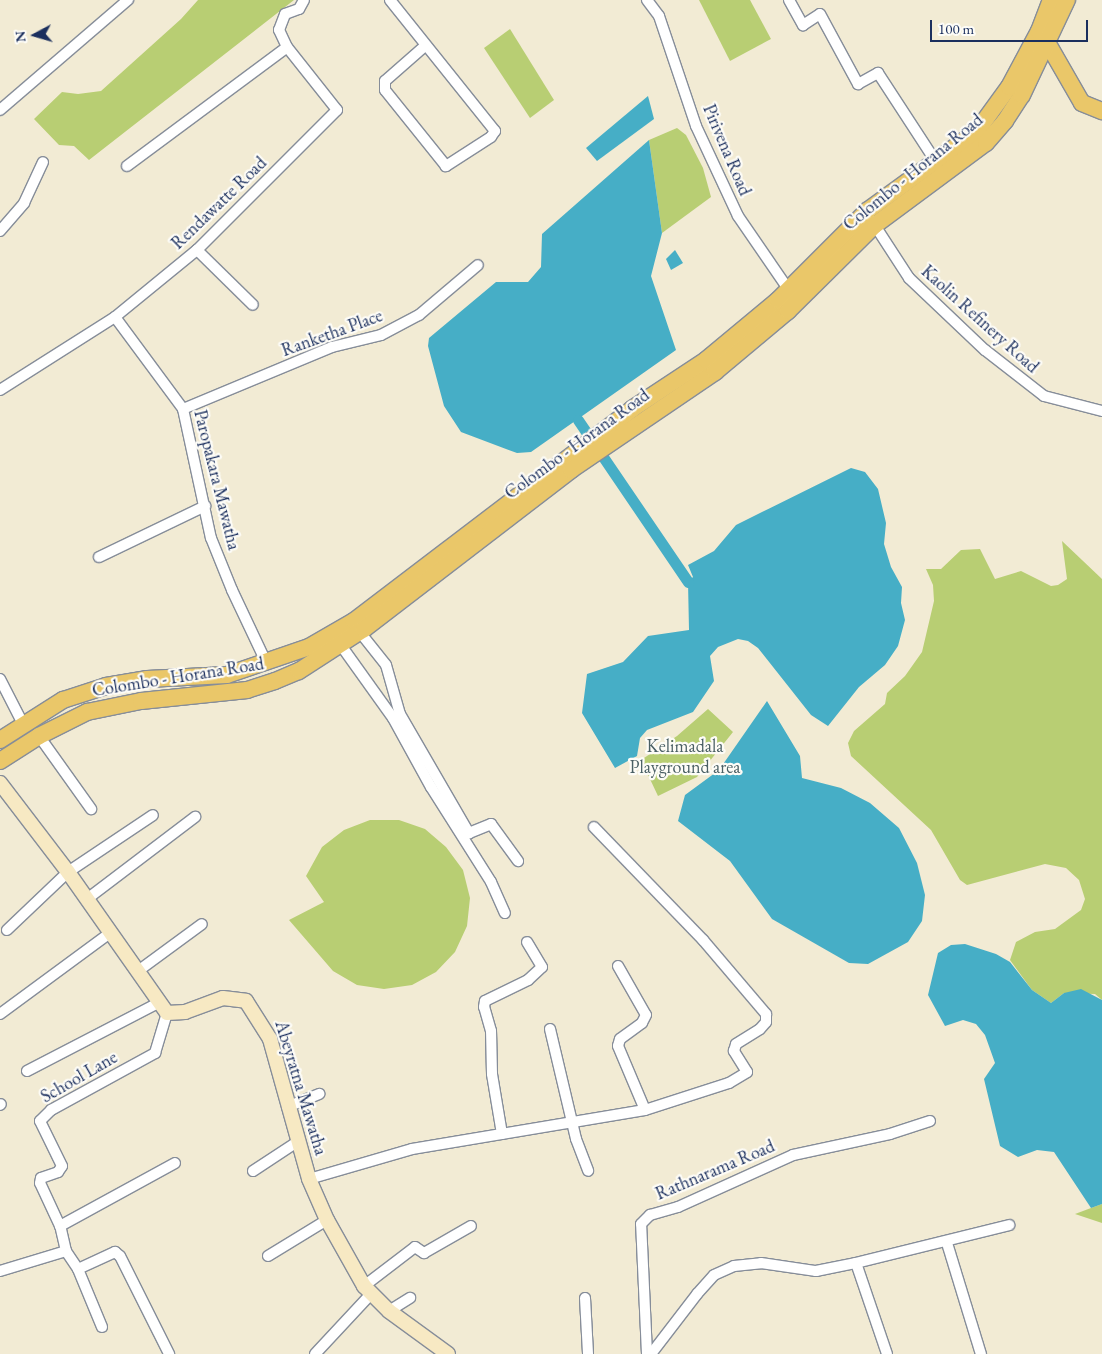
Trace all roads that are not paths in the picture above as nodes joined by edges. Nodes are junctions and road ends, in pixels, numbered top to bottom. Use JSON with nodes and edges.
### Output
{"nodes":[{"id":1,"x":128,"y":0,"type":"edge"},
{"id":2,"x":304,"y":0,"type":"edge"},
{"id":3,"x":390,"y":0,"type":"edge"},
{"id":4,"x":646,"y":0,"type":"edge"},
{"id":5,"x":788,"y":0,"type":"edge"},
{"id":6,"x":1051,"y":0,"type":"edge"},
{"id":7,"x":1068,"y":0,"type":"edge"},
{"id":8,"x":1044,"y":37,"type":"junction"},
{"id":9,"x":425,"y":46,"type":"junction"},
{"id":10,"x":287,"y":47,"type":"junction"},
{"id":11,"x":0,"y":110,"type":"edge"},
{"id":12,"x":1102,"y":111,"type":"edge"},
{"id":13,"x":43,"y":162,"type":"dead end"},
{"id":14,"x":936,"y":162,"type":"junction"},
{"id":15,"x":127,"y":166,"type":"dead end"},
{"id":16,"x":871,"y":218,"type":"junction"},
{"id":17,"x":0,"y":231,"type":"edge"},
{"id":18,"x":198,"y":250,"type":"junction"},
{"id":19,"x":478,"y":265,"type":"dead end"},
{"id":20,"x":793,"y":295,"type":"junction"},
{"id":21,"x":253,"y":305,"type":"dead end"},
{"id":22,"x":115,"y":316,"type":"junction"},
{"id":23,"x":0,"y":390,"type":"edge"},
{"id":24,"x":183,"y":410,"type":"junction"},
{"id":25,"x":1102,"y":411,"type":"edge"},
{"id":26,"x":584,"y":454,"type":"junction"},
{"id":27,"x":204,"y":506,"type":"junction"},
{"id":28,"x":99,"y":558,"type":"dead end"},
{"id":29,"x":359,"y":631,"type":"junction"},
{"id":30,"x":340,"y":644,"type":"junction"},
{"id":31,"x":267,"y":664,"type":"junction"},
{"id":32,"x":0,"y":679,"type":"edge"},
{"id":33,"x":23,"y":724,"type":"junction"},
{"id":34,"x":2,"y":735,"type":"edge"},
{"id":35,"x":39,"y":736,"type":"junction"},
{"id":36,"x":0,"y":761,"type":"edge"},
{"id":37,"x":0,"y":783,"type":"edge"},
{"id":38,"x":91,"y":809,"type":"dead end"},
{"id":39,"x":153,"y":814,"type":"dead end"},
{"id":40,"x":195,"y":817,"type":"dead end"},
{"id":41,"x":594,"y":827,"type":"dead end"},
{"id":42,"x":518,"y":861,"type":"dead end"},
{"id":43,"x":68,"y":872,"type":"junction"},
{"id":44,"x":87,"y":899,"type":"junction"},
{"id":45,"x":505,"y":914,"type":"dead end"},
{"id":46,"x":202,"y":924,"type":"dead end"},
{"id":47,"x":7,"y":930,"type":"dead end"},
{"id":48,"x":110,"y":933,"type":"junction"},
{"id":49,"x":526,"y":942,"type":"dead end"},
{"id":50,"x":618,"y":966,"type":"dead end"},
{"id":51,"x":138,"y":971,"type":"junction"},
{"id":52,"x":162,"y":1008,"type":"junction"},
{"id":53,"x":0,"y":1014,"type":"edge"},
{"id":54,"x":550,"y":1028,"type":"dead end"},
{"id":55,"x":27,"y":1070,"type":"dead end"},
{"id":56,"x":319,"y":1094,"type":"dead end"},
{"id":57,"x":287,"y":1107,"type":"junction"},
{"id":58,"x":645,"y":1110,"type":"junction"},
{"id":59,"x":572,"y":1121,"type":"junction"},
{"id":60,"x":930,"y":1121,"type":"dead end"},
{"id":61,"x":502,"y":1134,"type":"junction"},
{"id":62,"x":297,"y":1142,"type":"junction"},
{"id":63,"x":175,"y":1163,"type":"dead end"},
{"id":64,"x":252,"y":1171,"type":"dead end"},
{"id":65,"x":588,"y":1171,"type":"dead end"},
{"id":66,"x":309,"y":1179,"type":"junction"},
{"id":67,"x":327,"y":1220,"type":"junction"},
{"id":68,"x":1009,"y":1225,"type":"dead end"},
{"id":69,"x":60,"y":1226,"type":"junction"},
{"id":70,"x":471,"y":1226,"type":"dead end"},
{"id":71,"x":948,"y":1243,"type":"junction"},
{"id":72,"x":66,"y":1251,"type":"junction"},
{"id":73,"x":268,"y":1256,"type":"dead end"},
{"id":74,"x":856,"y":1264,"type":"junction"},
{"id":75,"x":78,"y":1269,"type":"junction"},
{"id":76,"x":0,"y":1272,"type":"edge"},
{"id":77,"x":367,"y":1290,"type":"junction"},
{"id":78,"x":410,"y":1298,"type":"dead end"},
{"id":79,"x":585,"y":1298,"type":"dead end"},
{"id":80,"x":390,"y":1311,"type":"junction"},
{"id":81,"x":102,"y":1327,"type":"dead end"},
{"id":82,"x":169,"y":1354,"type":"edge"},
{"id":83,"x":315,"y":1354,"type":"edge"},
{"id":84,"x":448,"y":1354,"type":"edge"},
{"id":85,"x":588,"y":1354,"type":"edge"},
{"id":86,"x":647,"y":1354,"type":"edge"},
{"id":87,"x":651,"y":1354,"type":"edge"},
{"id":88,"x":887,"y":1354,"type":"edge"},
{"id":89,"x":981,"y":1354,"type":"edge"}],
"edges":[{"from":1,"to":11,"type":"street"},
{"from":2,"to":10,"type":"street","name":"Rendawatte Road"},
{"from":3,"to":9,"type":"street"},
{"from":4,"to":20,"type":"street","name":"Pirivena Road"},
{"from":5,"to":14,"type":"street"},
{"from":6,"to":8,"type":"main road","name":"Colombo - Horana Road"},
{"from":7,"to":8,"type":"main road","name":"Colombo - Horana Road"},
{"from":8,"to":12,"type":"main road"},
{"from":8,"to":14,"type":"main road","name":"Colombo - Horana Road"},
{"from":8,"to":16,"type":"main road","name":"Colombo - Horana Road"},
{"from":9,"to":9,"type":"street"},
{"from":10,"to":15,"type":"street"},
{"from":10,"to":18,"type":"street","name":"Rendawatte Road"},
{"from":13,"to":17,"type":"street"},
{"from":14,"to":16,"type":"main road","name":"Colombo - Horana Road"},
{"from":16,"to":20,"type":"main road","name":"Colombo - Horana Road"},
{"from":16,"to":25,"type":"street","name":"Kaolin Refinery Road"},
{"from":18,"to":21,"type":"street"},
{"from":18,"to":22,"type":"street","name":"Rendawatte Road"},
{"from":19,"to":24,"type":"street","name":"Ranketha Place"},
{"from":20,"to":26,"type":"main road","name":"Colombo - Horana Road"},
{"from":22,"to":23,"type":"street","name":"Rendawatte Road"},
{"from":22,"to":24,"type":"street","name":"Paropakara Mawatha"},
{"from":24,"to":27,"type":"street","name":"Paropakara Mawatha"},
{"from":26,"to":29,"type":"main road","name":"Colombo - Horana Road"},
{"from":26,"to":31,"type":"main road","name":"Colombo - Horana Road"},
{"from":27,"to":28,"type":"street"},
{"from":27,"to":31,"type":"street","name":"Paropakara Mawatha"},
{"from":29,"to":30,"type":"main road","name":"Colombo - Horana Road"},
{"from":29,"to":42,"type":"street"},
{"from":30,"to":35,"type":"main road","name":"Colombo - Horana Road"},
{"from":30,"to":45,"type":"street"},
{"from":31,"to":33,"type":"main road","name":"Colombo - Horana Road"},
{"from":32,"to":33,"type":"street"},
{"from":33,"to":34,"type":"main road","name":"Colombo - Horana Road"},
{"from":35,"to":36,"type":"main road","name":"Colombo - Horana Road"},
{"from":35,"to":38,"type":"street"},
{"from":37,"to":43,"type":"street"},
{"from":39,"to":43,"type":"street"},
{"from":40,"to":44,"type":"street"},
{"from":41,"to":58,"type":"street"},
{"from":43,"to":44,"type":"street"},
{"from":43,"to":47,"type":"street"},
{"from":44,"to":48,"type":"street"},
{"from":46,"to":51,"type":"street"},
{"from":48,"to":51,"type":"street"},
{"from":48,"to":53,"type":"street"},
{"from":49,"to":61,"type":"street"},
{"from":50,"to":58,"type":"street"},
{"from":51,"to":52,"type":"street"},
{"from":52,"to":55,"type":"street"},
{"from":52,"to":57,"type":"street","name":"Abeyratna Mawatha"},
{"from":52,"to":69,"type":"street","name":"School Lane"},
{"from":54,"to":59,"type":"street"},
{"from":56,"to":57,"type":"street"},
{"from":57,"to":62,"type":"street","name":"Abeyratna Mawatha"},
{"from":58,"to":59,"type":"street"},
{"from":59,"to":61,"type":"street"},
{"from":59,"to":65,"type":"street"},
{"from":60,"to":86,"type":"street","name":"Rathnarama Road"},
{"from":61,"to":66,"type":"street"},
{"from":62,"to":64,"type":"street"},
{"from":62,"to":66,"type":"street","name":"Abeyratna Mawatha"},
{"from":63,"to":69,"type":"street"},
{"from":66,"to":67,"type":"street","name":"Abeyratna Mawatha"},
{"from":67,"to":73,"type":"street"},
{"from":67,"to":77,"type":"street","name":"Abeyratna Mawatha"},
{"from":68,"to":71,"type":"street"},
{"from":69,"to":72,"type":"street","name":"School Lane"},
{"from":70,"to":77,"type":"street"},
{"from":71,"to":74,"type":"street"},
{"from":71,"to":89,"type":"street"},
{"from":72,"to":75,"type":"street","name":"School Lane"},
{"from":72,"to":76,"type":"street"},
{"from":74,"to":87,"type":"street"},
{"from":74,"to":88,"type":"street"},
{"from":75,"to":81,"type":"street","name":"School Lane"},
{"from":75,"to":82,"type":"street"},
{"from":77,"to":80,"type":"street","name":"Abeyratna Mawatha"},
{"from":77,"to":83,"type":"street"},
{"from":78,"to":80,"type":"street"},
{"from":79,"to":85,"type":"street"},
{"from":80,"to":84,"type":"street","name":"Abeyratna Mawatha"}]}
